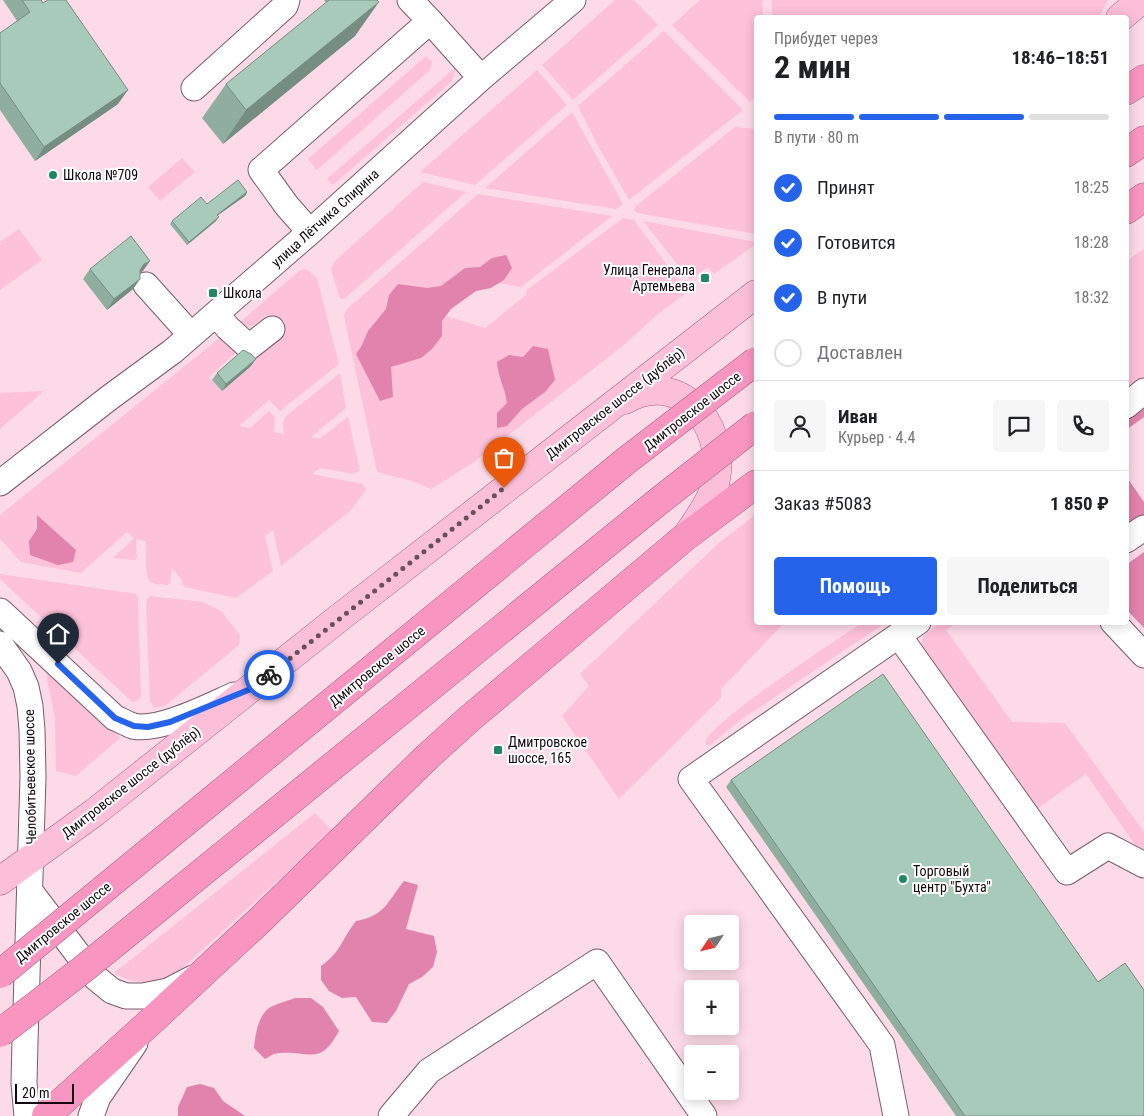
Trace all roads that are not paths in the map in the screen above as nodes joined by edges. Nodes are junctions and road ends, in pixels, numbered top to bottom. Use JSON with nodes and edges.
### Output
{"nodes":[{"id":1,"x":287,"y":0,"type":"edge"},
{"id":2,"x":410,"y":0,"type":"edge"},
{"id":3,"x":573,"y":0,"type":"edge"},
{"id":4,"x":1141,"y":0,"type":"edge"},
{"id":5,"x":1124,"y":15,"type":"edge"},
{"id":6,"x":1144,"y":15,"type":"edge"},
{"id":7,"x":430,"y":21,"type":"junction"},
{"id":8,"x":1129,"y":25,"type":"edge"},
{"id":9,"x":481,"y":78,"type":"junction"},
{"id":10,"x":1144,"y":79,"type":"edge"},
{"id":11,"x":194,"y":88,"type":"dead end"},
{"id":12,"x":1129,"y":90,"type":"edge"},
{"id":13,"x":1144,"y":140,"type":"edge"},
{"id":14,"x":1129,"y":150,"type":"edge"},
{"id":15,"x":1144,"y":197,"type":"edge"},
{"id":16,"x":1129,"y":208,"type":"edge"},
{"id":17,"x":310,"y":232,"type":"junction"},
{"id":18,"x":146,"y":285,"type":"dead end"},
{"id":19,"x":754,"y":296,"type":"edge"},
{"id":20,"x":216,"y":314,"type":"junction"},
{"id":21,"x":272,"y":328,"type":"dead end"},
{"id":22,"x":192,"y":335,"type":"junction"},
{"id":23,"x":754,"y":363,"type":"edge"},
{"id":24,"x":1144,"y":391,"type":"edge"},
{"id":25,"x":1129,"y":404,"type":"edge"},
{"id":26,"x":594,"y":418,"type":"junction"},
{"id":27,"x":754,"y":427,"type":"edge"},
{"id":28,"x":0,"y":483,"type":"edge"},
{"id":29,"x":754,"y":485,"type":"edge"},
{"id":30,"x":1144,"y":528,"type":"edge"},
{"id":31,"x":685,"y":537,"type":"junction"},
{"id":32,"x":1129,"y":538,"type":"edge"},
{"id":33,"x":0,"y":611,"type":"edge"},
{"id":34,"x":1116,"y":625,"type":"edge"},
{"id":35,"x":909,"y":630,"type":"edge"},
{"id":36,"x":0,"y":644,"type":"edge"},
{"id":37,"x":1144,"y":655,"type":"edge"},
{"id":38,"x":253,"y":688,"type":"junction"},
{"id":39,"x":31,"y":858,"type":"junction"},
{"id":40,"x":1144,"y":865,"type":"edge"},
{"id":41,"x":0,"y":881,"type":"edge"},
{"id":42,"x":30,"y":891,"type":"junction"},
{"id":43,"x":203,"y":973,"type":"junction"},
{"id":44,"x":0,"y":974,"type":"edge"},
{"id":45,"x":147,"y":1025,"type":"junction"},
{"id":46,"x":0,"y":1033,"type":"edge"},
{"id":47,"x":27,"y":1116,"type":"edge"},
{"id":48,"x":46,"y":1116,"type":"edge"},
{"id":49,"x":91,"y":1116,"type":"edge"},
{"id":50,"x":391,"y":1116,"type":"edge"},
{"id":51,"x":704,"y":1116,"type":"edge"},
{"id":52,"x":896,"y":1116,"type":"edge"}],
"edges":[{"from":1,"to":11,"type":"street"},
{"from":2,"to":7,"type":"street"},
{"from":3,"to":9,"type":"street","name":"улица Лётчика Спирина"},
{"from":4,"to":5,"type":"main road"},
{"from":6,"to":8,"type":"main road"},
{"from":7,"to":9,"type":"street"},
{"from":7,"to":17,"type":"street"},
{"from":9,"to":17,"type":"street","name":"улица Лётчика Спирина"},
{"from":10,"to":12,"type":"highway"},
{"from":13,"to":14,"type":"highway"},
{"from":15,"to":16,"type":"highway"},
{"from":17,"to":20,"type":"street","name":"улица Лётчика Спирина"},
{"from":18,"to":22,"type":"street"},
{"from":19,"to":26,"type":"main road","name":"Дмитровское шоссе (дублёр)"},
{"from":20,"to":21,"type":"street"},
{"from":20,"to":22,"type":"street","name":"улица Лётчика Спирина"},
{"from":22,"to":28,"type":"street","name":"улица Лётчика Спирина"},
{"from":23,"to":44,"type":"highway","name":"Дмитровское шоссе","bridge":true},
{"from":24,"to":25,"type":"street"},
{"from":26,"to":31,"type":"main road"},
{"from":26,"to":38,"type":"main road","name":"Дмитровское шоссе (дублёр)"},
{"from":27,"to":46,"type":"highway","bridge":true},
{"from":29,"to":31,"type":"highway"},
{"from":30,"to":32,"type":"street"},
{"from":31,"to":43,"type":"highway"},
{"from":33,"to":38,"type":"street"},
{"from":34,"to":37,"type":"street"},
{"from":35,"to":40,"type":"street"},
{"from":35,"to":52,"type":"street"},
{"from":36,"to":39,"type":"street","name":"Челобитьевское шоссе"},
{"from":38,"to":39,"type":"main road","name":"Дмитровское шоссе (дублёр)"},
{"from":39,"to":41,"type":"main road","name":"Дмитровское шоссе (дублёр)"},
{"from":39,"to":42,"type":"street","name":"Челобитьевское шоссе"},
{"from":42,"to":43,"type":"street"},
{"from":42,"to":47,"type":"street","name":"Челобитьевское шоссе"},
{"from":43,"to":45,"type":"highway"},
{"from":45,"to":48,"type":"highway"},
{"from":45,"to":49,"type":"street"},
{"from":50,"to":51,"type":"street"}]}
